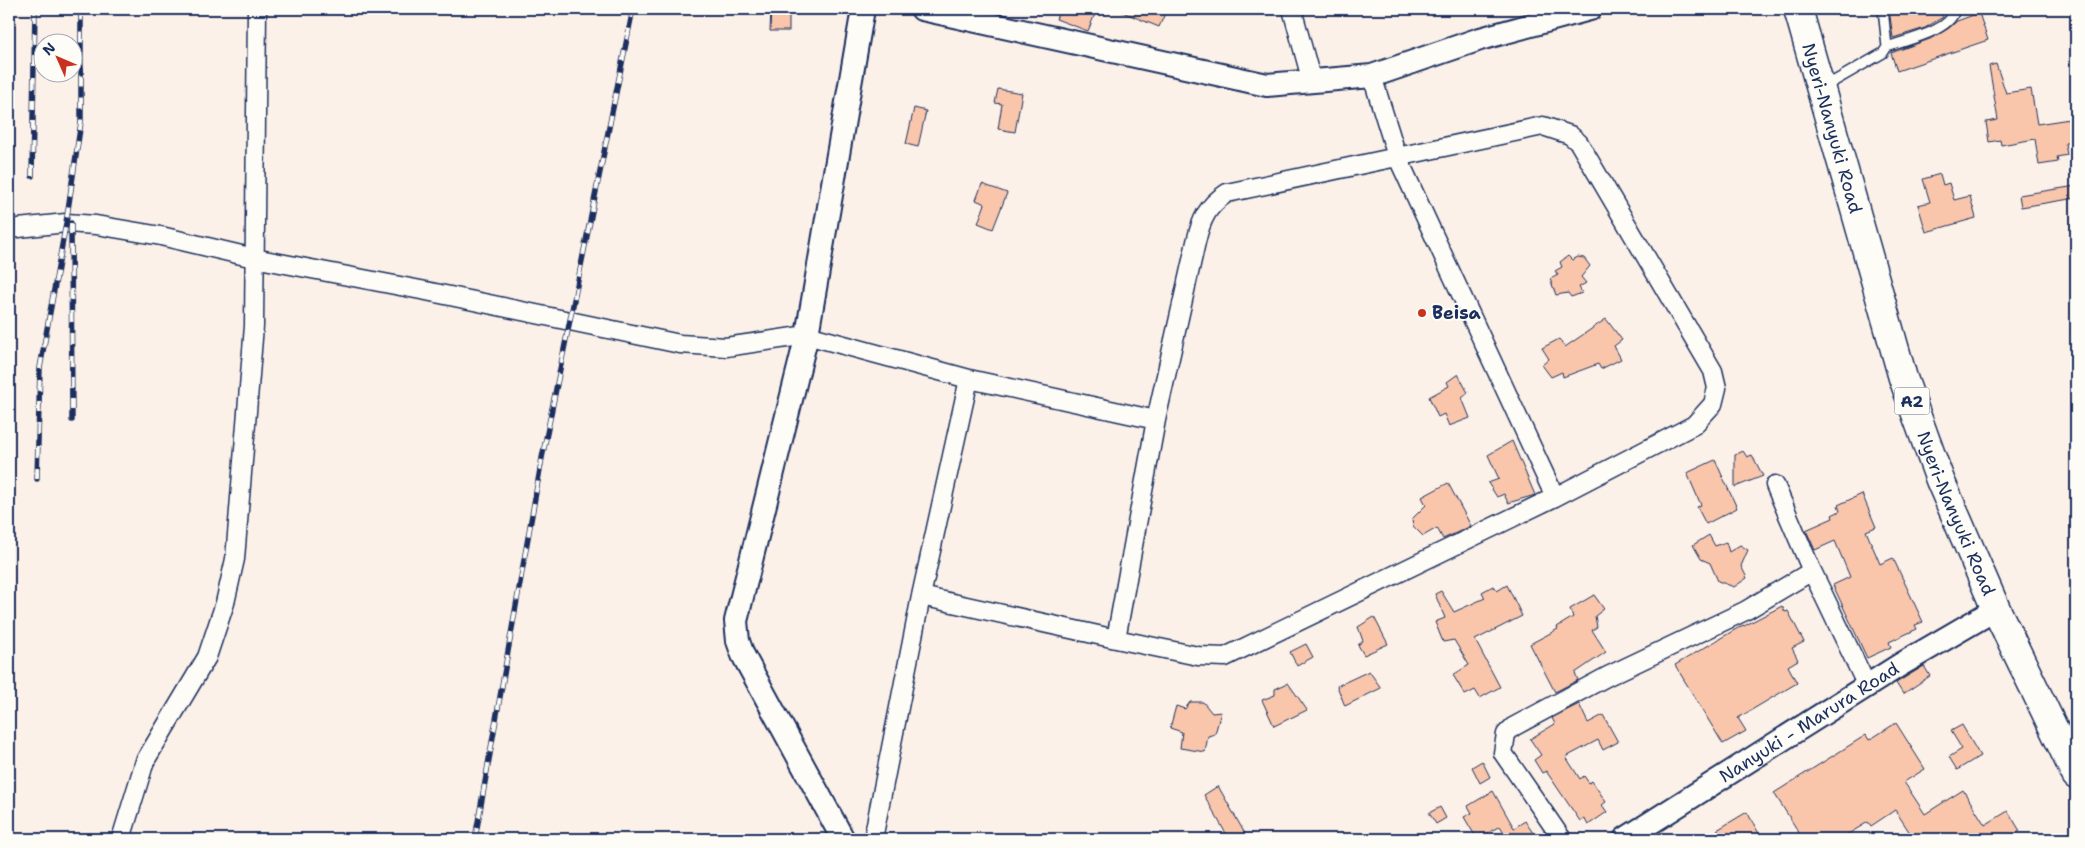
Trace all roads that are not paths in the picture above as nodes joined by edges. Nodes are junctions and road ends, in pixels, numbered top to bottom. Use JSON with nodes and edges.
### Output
{"nodes":[{"id":1,"x":257,"y":9,"type":"edge"},
{"id":2,"x":863,"y":9,"type":"edge"},
{"id":3,"x":922,"y":9,"type":"edge"},
{"id":4,"x":1292,"y":9,"type":"edge"},
{"id":5,"x":1589,"y":9,"type":"edge"},
{"id":6,"x":1798,"y":9,"type":"edge"},
{"id":7,"x":1883,"y":9,"type":"edge"},
{"id":8,"x":1955,"y":9,"type":"edge"},
{"id":9,"x":1887,"y":47,"type":"junction"},
{"id":10,"x":1372,"y":76,"type":"junction"},
{"id":11,"x":1312,"y":82,"type":"junction"},
{"id":12,"x":1822,"y":89,"type":"junction"},
{"id":13,"x":1396,"y":156,"type":"junction"},
{"id":14,"x":9,"y":229,"type":"edge"},
{"id":15,"x":254,"y":258,"type":"junction"},
{"id":16,"x":807,"y":335,"type":"junction"},
{"id":17,"x":969,"y":379,"type":"junction"},
{"id":18,"x":1156,"y":420,"type":"junction"},
{"id":19,"x":1775,"y":485,"type":"dead end"},
{"id":20,"x":1555,"y":497,"type":"junction"},
{"id":21,"x":1812,"y":571,"type":"junction"},
{"id":22,"x":921,"y":596,"type":"junction"},
{"id":23,"x":1996,"y":609,"type":"junction"},
{"id":24,"x":1116,"y":639,"type":"junction"},
{"id":25,"x":1867,"y":686,"type":"junction"},
{"id":26,"x":2076,"y":775,"type":"edge"},
{"id":27,"x":121,"y":839,"type":"edge"},
{"id":28,"x":843,"y":839,"type":"edge"},
{"id":29,"x":873,"y":839,"type":"edge"},
{"id":30,"x":1562,"y":839,"type":"edge"},
{"id":31,"x":1625,"y":839,"type":"edge"}],
"edges":[{"from":1,"to":15,"type":"street"},
{"from":2,"to":16,"type":"street"},
{"from":3,"to":11,"type":"street"},
{"from":4,"to":11,"type":"street"},
{"from":5,"to":10,"type":"street"},
{"from":6,"to":12,"type":"highway","name":"Nyeri-Nanyuki Road","number":"A2"},
{"from":7,"to":9,"type":"lane"},
{"from":8,"to":9,"type":"lane"},
{"from":9,"to":12,"type":"lane"},
{"from":10,"to":11,"type":"street"},
{"from":10,"to":13,"type":"street"},
{"from":12,"to":23,"type":"highway","name":"Nyeri-Nanyuki Road","number":"A2"},
{"from":13,"to":18,"type":"street"},
{"from":13,"to":20,"type":"street"},
{"from":13,"to":20,"type":"street"},
{"from":14,"to":15,"type":"street"},
{"from":15,"to":16,"type":"street"},
{"from":15,"to":27,"type":"street"},
{"from":16,"to":17,"type":"street"},
{"from":16,"to":28,"type":"street"},
{"from":17,"to":18,"type":"street"},
{"from":17,"to":22,"type":"street"},
{"from":18,"to":24,"type":"street"},
{"from":19,"to":21,"type":"street"},
{"from":20,"to":24,"type":"street"},
{"from":21,"to":25,"type":"street"},
{"from":21,"to":30,"type":"street"},
{"from":22,"to":24,"type":"street"},
{"from":22,"to":29,"type":"street"},
{"from":23,"to":25,"type":"street","name":"Nanyuki - Marura Road"},
{"from":23,"to":26,"type":"highway","name":"Nyeri-Nanyuki Road","number":"A2"},
{"from":25,"to":31,"type":"street","name":"Nanyuki - Marura Road"}]}
